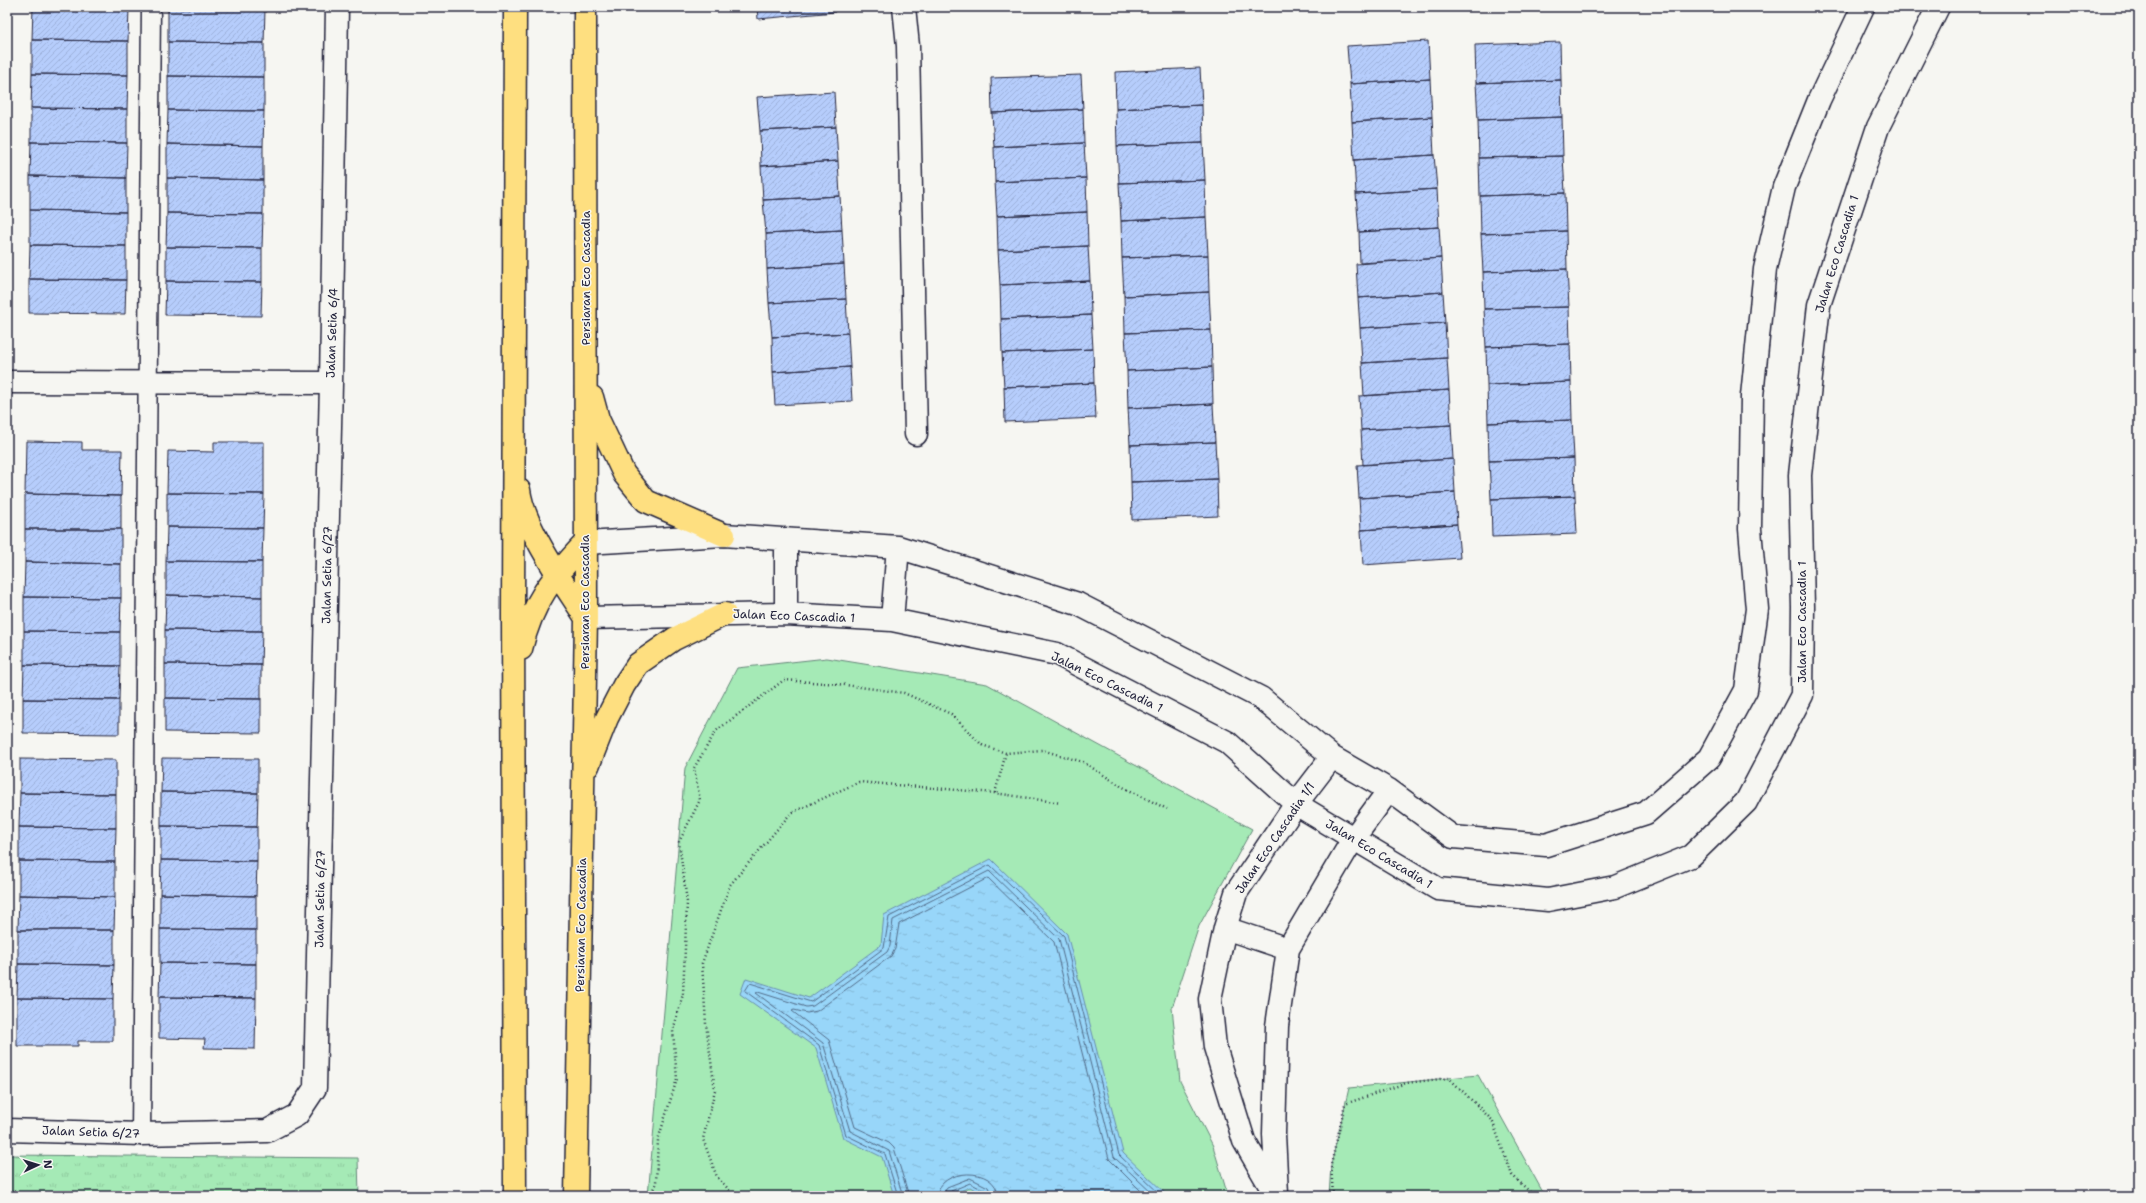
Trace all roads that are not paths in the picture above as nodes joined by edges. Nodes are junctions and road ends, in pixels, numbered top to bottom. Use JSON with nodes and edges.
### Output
{"nodes":[{"id":1,"x":151,"y":7,"type":"edge"},
{"id":2,"x":337,"y":7,"type":"edge"},
{"id":3,"x":515,"y":7,"type":"edge"},
{"id":4,"x":585,"y":7,"type":"edge"},
{"id":5,"x":904,"y":7,"type":"edge"},
{"id":6,"x":1863,"y":7,"type":"edge"},
{"id":7,"x":1938,"y":7,"type":"edge"},
{"id":8,"x":586,"y":376,"type":"junction"},
{"id":9,"x":7,"y":382,"type":"edge"},
{"id":10,"x":148,"y":383,"type":"junction"},
{"id":11,"x":332,"y":383,"type":"junction"},
{"id":12,"x":916,"y":434,"type":"dead end"},
{"id":13,"x":514,"y":435,"type":"junction"},
{"id":14,"x":724,"y":534,"type":"junction"},
{"id":15,"x":786,"y":539,"type":"junction"},
{"id":16,"x":585,"y":543,"type":"junction"},
{"id":17,"x":898,"y":547,"type":"junction"},
{"id":18,"x":557,"y":572,"type":"junction"},
{"id":19,"x":725,"y":614,"type":"junction"},
{"id":20,"x":786,"y":614,"type":"junction"},
{"id":21,"x":586,"y":618,"type":"junction"},
{"id":22,"x":892,"y":620,"type":"junction"},
{"id":23,"x":513,"y":686,"type":"junction"},
{"id":24,"x":1332,"y":757,"type":"junction"},
{"id":25,"x":583,"y":779,"type":"junction"},
{"id":26,"x":1389,"y":790,"type":"junction"},
{"id":27,"x":1296,"y":804,"type":"junction"},
{"id":28,"x":1354,"y":839,"type":"junction"},
{"id":29,"x":1225,"y":928,"type":"junction"},
{"id":30,"x":1288,"y":949,"type":"junction"},
{"id":31,"x":7,"y":1130,"type":"edge"},
{"id":32,"x":141,"y":1134,"type":"junction"},
{"id":33,"x":515,"y":1196,"type":"edge"},
{"id":34,"x":576,"y":1196,"type":"edge"},
{"id":35,"x":1277,"y":1196,"type":"edge"}],
"edges":[{"from":1,"to":10,"type":"lane"},
{"from":2,"to":11,"type":"street","name":"Jalan Setia 6/4"},
{"from":3,"to":13,"type":"main road"},
{"from":4,"to":8,"type":"main road","name":"Persiaran Eco Cascadia"},
{"from":5,"to":12,"type":"street"},
{"from":6,"to":26,"type":"street"},
{"from":7,"to":28,"type":"street","name":"Jalan Eco Cascadia 1"},
{"from":8,"to":14,"type":"main road"},
{"from":8,"to":16,"type":"main road","name":"Persiaran Eco Cascadia"},
{"from":9,"to":10,"type":"street","name":"Jalan Setia 6/4"},
{"from":10,"to":11,"type":"street","name":"Jalan Setia 6/4"},
{"from":10,"to":32,"type":"lane"},
{"from":11,"to":32,"type":"street","name":"Jalan Setia 6/27"},
{"from":13,"to":18,"type":"main road"},
{"from":13,"to":23,"type":"main road"},
{"from":14,"to":15,"type":"street"},
{"from":14,"to":16,"type":"street"},
{"from":15,"to":17,"type":"street"},
{"from":15,"to":20,"type":"street"},
{"from":16,"to":18,"type":"main road"},
{"from":16,"to":21,"type":"main road","name":"Persiaran Eco Cascadia"},
{"from":17,"to":22,"type":"street"},
{"from":17,"to":24,"type":"street"},
{"from":18,"to":21,"type":"main road"},
{"from":18,"to":23,"type":"main road"},
{"from":19,"to":20,"type":"street","name":"Jalan Eco Cascadia 1"},
{"from":19,"to":21,"type":"street","name":"Jalan Eco Cascadia 1"},
{"from":19,"to":25,"type":"main road"},
{"from":20,"to":22,"type":"street","name":"Jalan Eco Cascadia 1"},
{"from":21,"to":25,"type":"main road","name":"Persiaran Eco Cascadia"},
{"from":22,"to":27,"type":"street","name":"Jalan Eco Cascadia 1"},
{"from":23,"to":33,"type":"main road"},
{"from":24,"to":26,"type":"street"},
{"from":24,"to":27,"type":"street","name":"Jalan Eco Cascadia 1/1"},
{"from":25,"to":34,"type":"main road","name":"Persiaran Eco Cascadia"},
{"from":26,"to":28,"type":"street","name":"Jalan Eco Cascadia 1/1"},
{"from":27,"to":28,"type":"street","name":"Jalan Eco Cascadia 1"},
{"from":27,"to":29,"type":"street","name":"Jalan Eco Cascadia 1/1"},
{"from":28,"to":30,"type":"street","name":"Jalan Eco Cascadia 1/1"},
{"from":29,"to":30,"type":"street"},
{"from":29,"to":35,"type":"street","name":"Jalan Eco Cascadia 1/1"},
{"from":30,"to":35,"type":"street","name":"Jalan Eco Cascadia 1/1"},
{"from":31,"to":32,"type":"street","name":"Jalan Setia 6/27"}]}
